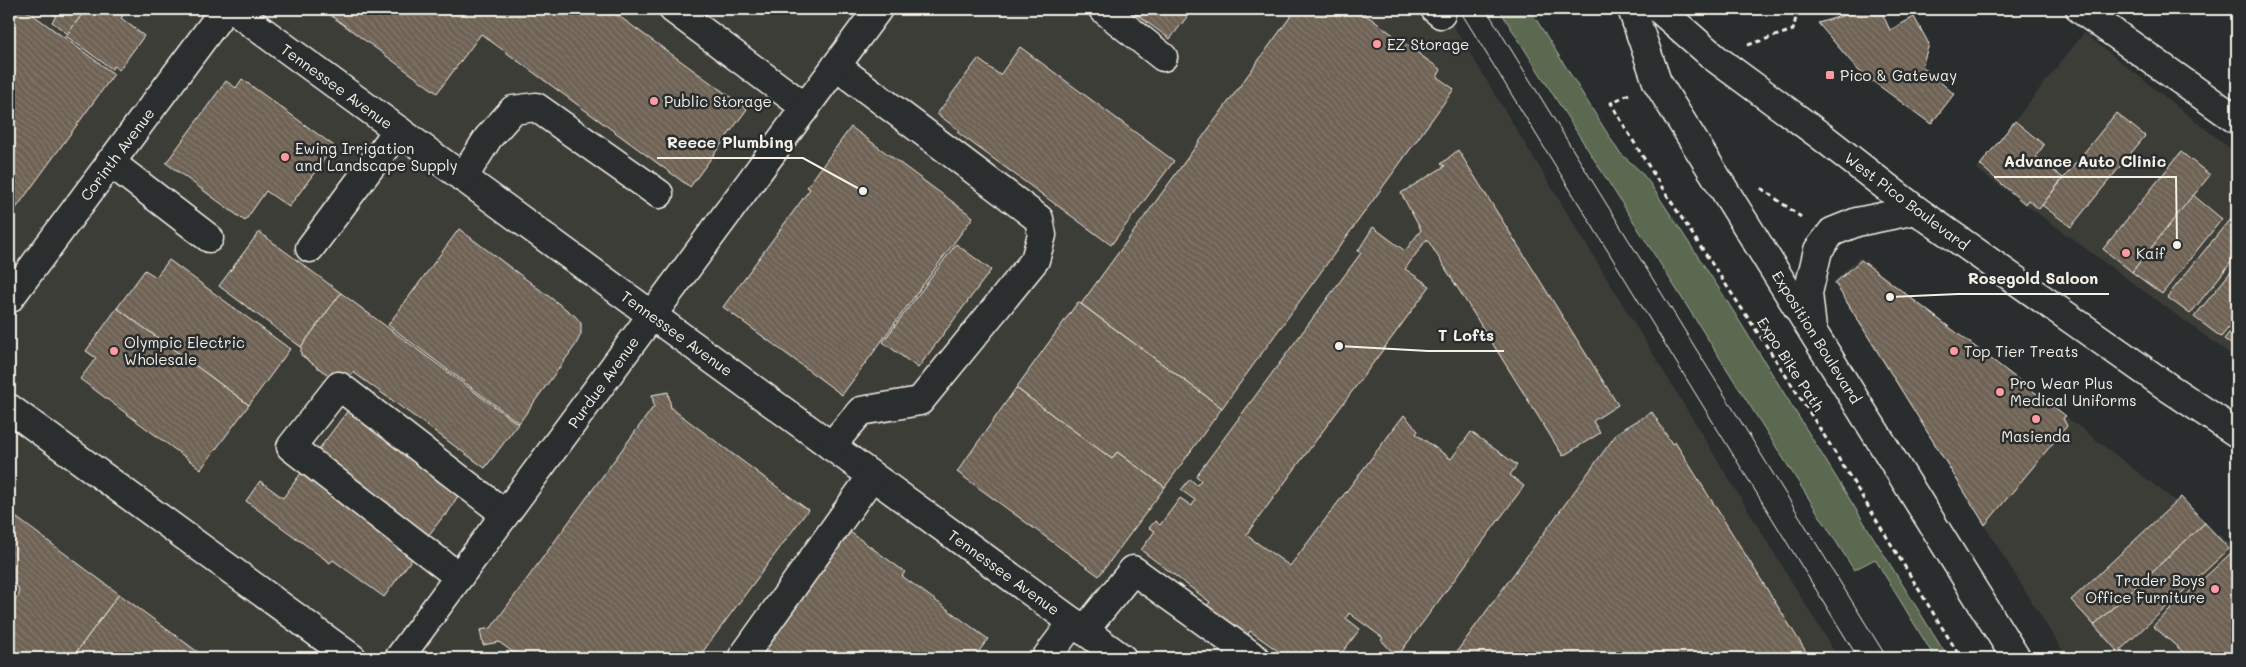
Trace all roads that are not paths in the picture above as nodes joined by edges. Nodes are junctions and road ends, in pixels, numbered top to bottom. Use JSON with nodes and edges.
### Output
{"nodes":[{"id":1,"x":225,"y":9,"type":"edge"},
{"id":2,"x":232,"y":9,"type":"edge"},
{"id":3,"x":673,"y":9,"type":"edge"},
{"id":4,"x":878,"y":9,"type":"edge"},
{"id":5,"x":1103,"y":9,"type":"edge"},
{"id":6,"x":1632,"y":9,"type":"edge"},
{"id":7,"x":1659,"y":9,"type":"edge"},
{"id":8,"x":2080,"y":9,"type":"edge"},
{"id":9,"x":1163,"y":57,"type":"dead end"},
{"id":10,"x":836,"y":66,"type":"junction"},
{"id":11,"x":806,"y":108,"type":"junction"},
{"id":12,"x":2237,"y":120,"type":"edge"},
{"id":13,"x":398,"y":130,"type":"junction"},
{"id":14,"x":110,"y":162,"type":"junction"},
{"id":15,"x":463,"y":178,"type":"junction"},
{"id":16,"x":659,"y":194,"type":"dead end"},
{"id":17,"x":1916,"y":210,"type":"junction"},
{"id":18,"x":209,"y":238,"type":"dead end"},
{"id":19,"x":310,"y":248,"type":"dead end"},
{"id":20,"x":9,"y":299,"type":"edge"},
{"id":21,"x":652,"y":315,"type":"junction"},
{"id":22,"x":1812,"y":329,"type":"junction"},
{"id":23,"x":9,"y":408,"type":"edge"},
{"id":24,"x":2237,"y":433,"type":"edge"},
{"id":25,"x":831,"y":446,"type":"junction"},
{"id":26,"x":872,"y":476,"type":"junction"},
{"id":27,"x":505,"y":514,"type":"junction"},
{"id":28,"x":459,"y":577,"type":"junction"},
{"id":29,"x":1078,"y":627,"type":"junction"},
{"id":30,"x":352,"y":658,"type":"edge"},
{"id":31,"x":399,"y":658,"type":"edge"},
{"id":32,"x":742,"y":658,"type":"edge"},
{"id":33,"x":1046,"y":658,"type":"edge"},
{"id":34,"x":1122,"y":658,"type":"edge"},
{"id":35,"x":1255,"y":658,"type":"edge"},
{"id":36,"x":2016,"y":658,"type":"edge"}],
"edges":[{"from":1,"to":14,"type":"street","name":"Corinth Avenue"},
{"from":2,"to":13,"type":"street","name":"Tennessee Avenue"},
{"from":3,"to":11,"type":"street"},
{"from":4,"to":10,"type":"street","name":"Purdue Avenue"},
{"from":5,"to":9,"type":"street"},
{"from":6,"to":22,"type":"street","name":"Exposition Boulevard"},
{"from":7,"to":17,"type":"street","name":"West Pico Boulevard"},
{"from":8,"to":12,"type":"street"},
{"from":10,"to":11,"type":"street","name":"Purdue Avenue"},
{"from":10,"to":25,"type":"street"},
{"from":11,"to":21,"type":"street","name":"Purdue Avenue"},
{"from":13,"to":15,"type":"street","name":"Tennessee Avenue"},
{"from":13,"to":19,"type":"street"},
{"from":14,"to":18,"type":"street"},
{"from":14,"to":20,"type":"street","name":"Corinth Avenue"},
{"from":15,"to":16,"type":"street"},
{"from":15,"to":21,"type":"street","name":"Tennessee Avenue"},
{"from":17,"to":22,"type":"street"},
{"from":17,"to":24,"type":"street","name":"West Pico Boulevard"},
{"from":21,"to":25,"type":"street","name":"Tennessee Avenue"},
{"from":21,"to":27,"type":"street","name":"Purdue Avenue"},
{"from":22,"to":36,"type":"street","name":"Exposition Boulevard"},
{"from":23,"to":30,"type":"street"},
{"from":25,"to":26,"type":"street","name":"Tennessee Avenue"},
{"from":26,"to":29,"type":"street","name":"Tennessee Avenue"},
{"from":26,"to":32,"type":"street"},
{"from":27,"to":28,"type":"street","name":"Purdue Avenue"},
{"from":27,"to":28,"type":"street"},
{"from":28,"to":31,"type":"street","name":"Purdue Avenue"},
{"from":29,"to":33,"type":"street"},
{"from":29,"to":34,"type":"street","name":"Tennessee Avenue"},
{"from":29,"to":35,"type":"street"}]}
